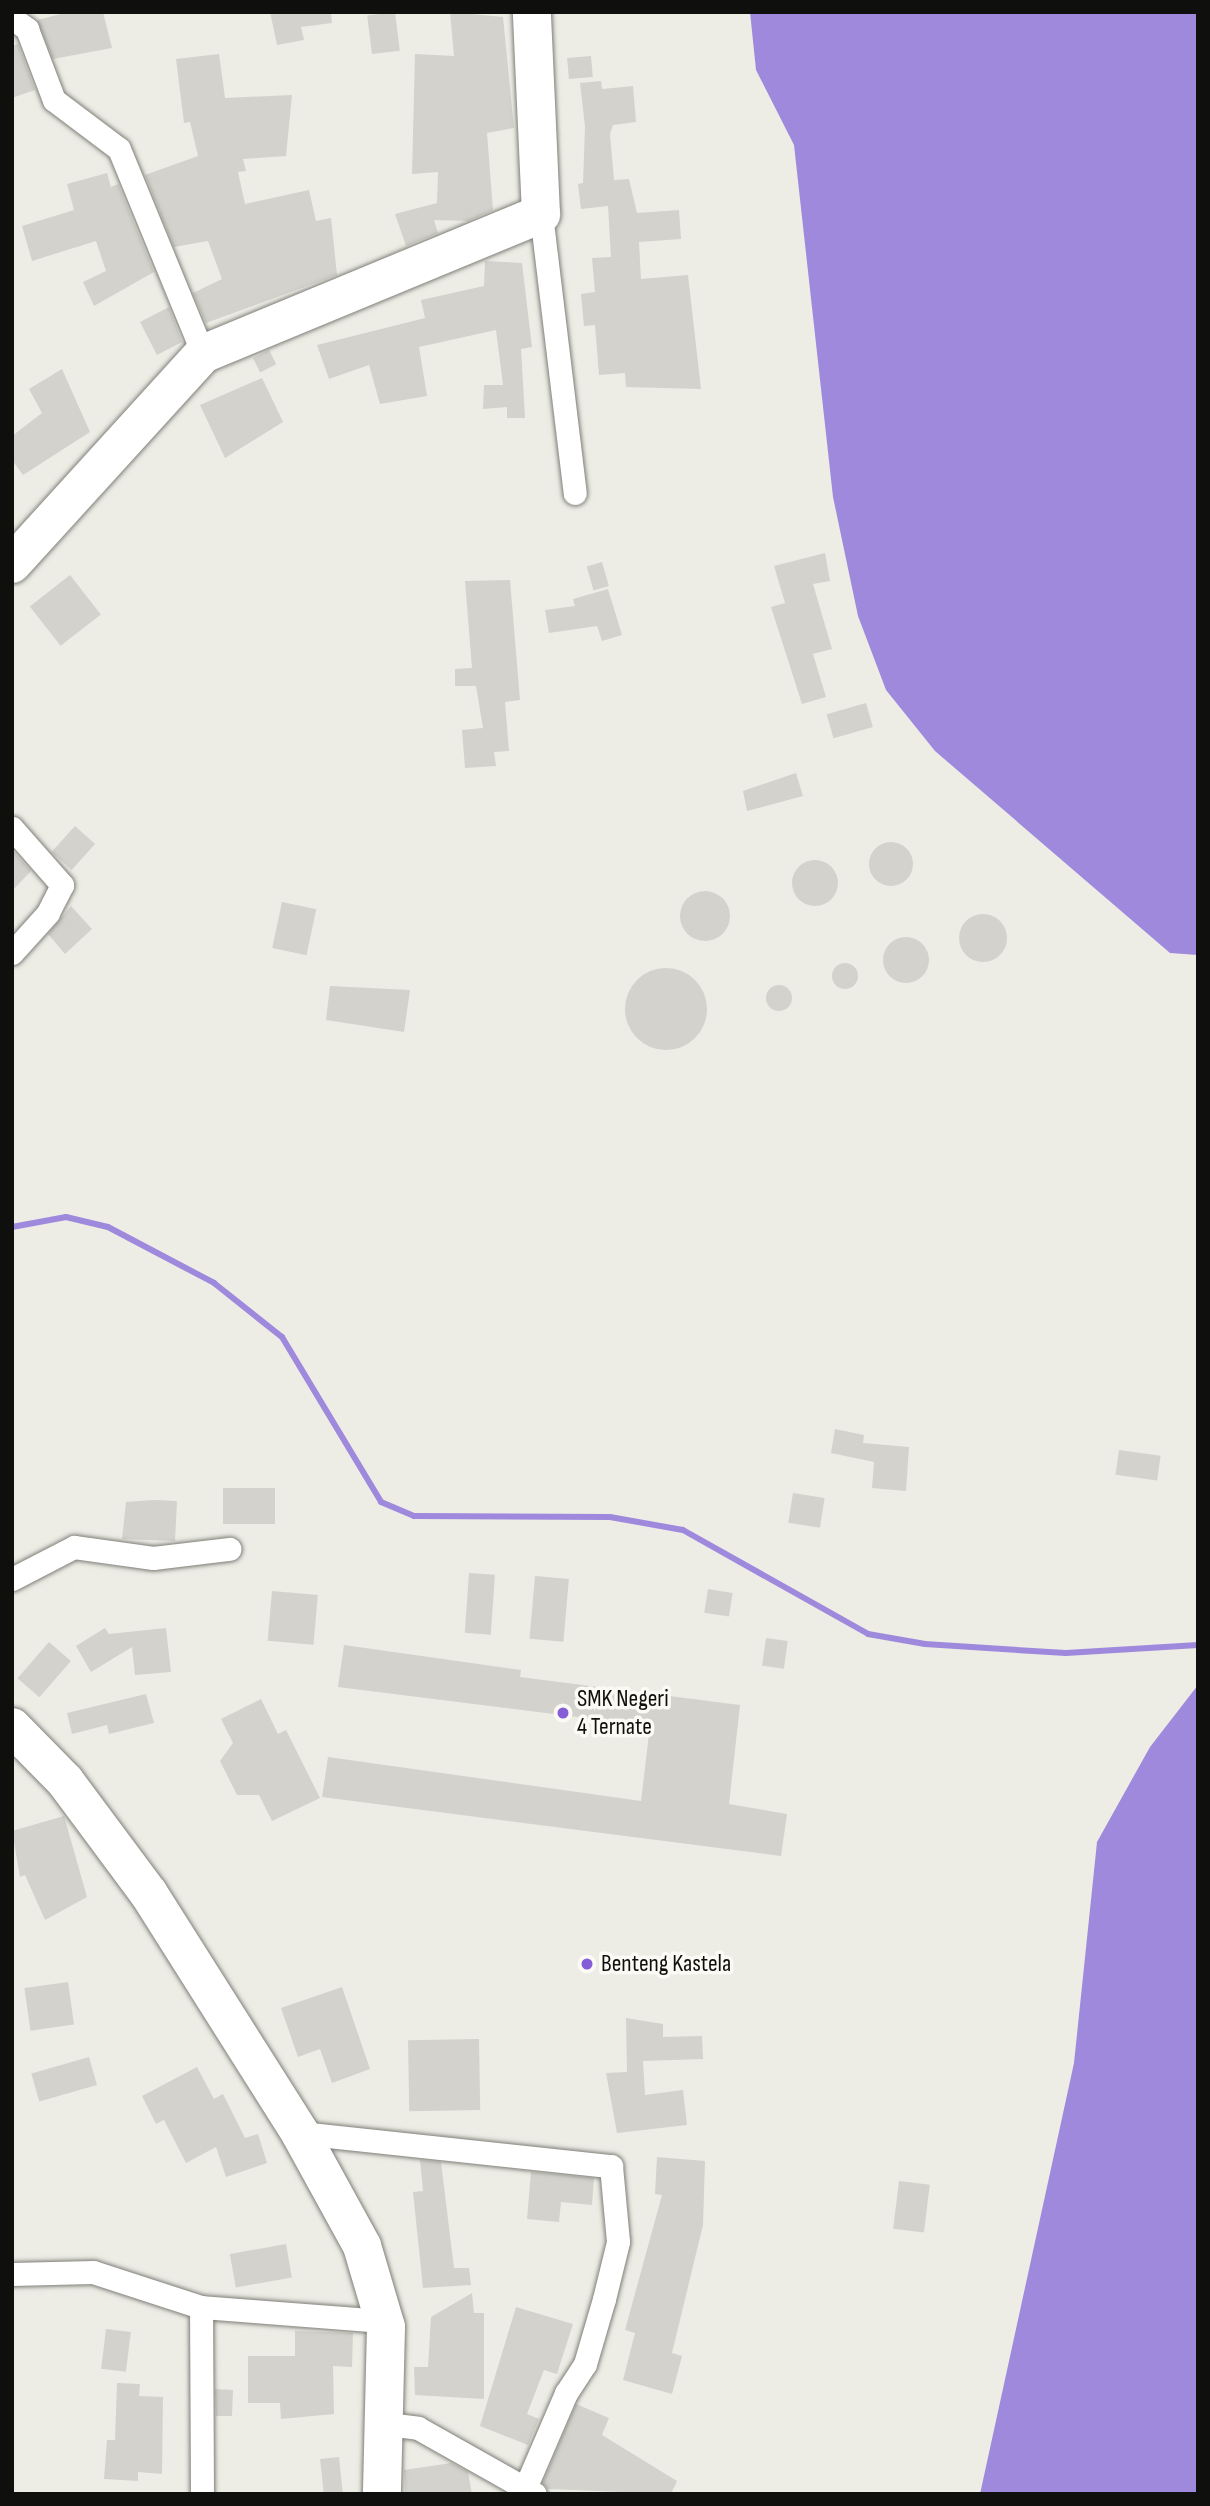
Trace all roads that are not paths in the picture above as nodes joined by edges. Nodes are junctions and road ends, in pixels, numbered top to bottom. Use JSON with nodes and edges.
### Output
{"nodes":[{"id":1,"x":532,"y":12,"type":"edge"},
{"id":2,"x":12,"y":18,"type":"edge"},
{"id":3,"x":541,"y":214,"type":"junction"},
{"id":4,"x":203,"y":354,"type":"junction"},
{"id":5,"x":575,"y":493,"type":"dead end"},
{"id":6,"x":12,"y":564,"type":"edge"},
{"id":7,"x":12,"y":828,"type":"edge"},
{"id":8,"x":12,"y":953,"type":"edge"},
{"id":9,"x":229,"y":1549,"type":"dead end"},
{"id":10,"x":12,"y":1579,"type":"edge"},
{"id":11,"x":12,"y":1727,"type":"edge"},
{"id":12,"x":300,"y":2133,"type":"junction"},
{"id":13,"x":12,"y":2274,"type":"edge"},
{"id":14,"x":201,"y":2307,"type":"junction"},
{"id":15,"x":384,"y":2321,"type":"junction"},
{"id":16,"x":387,"y":2424,"type":"junction"},
{"id":17,"x":530,"y":2491,"type":"edge"},
{"id":18,"x":202,"y":2494,"type":"edge"},
{"id":19,"x":382,"y":2494,"type":"edge"}],
"edges":[{"from":1,"to":3,"type":"highway"},
{"from":2,"to":4,"type":"street"},
{"from":3,"to":4,"type":"highway"},
{"from":3,"to":5,"type":"street"},
{"from":4,"to":6,"type":"highway"},
{"from":7,"to":8,"type":"street"},
{"from":9,"to":10,"type":"street"},
{"from":11,"to":12,"type":"highway"},
{"from":12,"to":15,"type":"highway"},
{"from":12,"to":17,"type":"street"},
{"from":13,"to":14,"type":"street"},
{"from":14,"to":15,"type":"street"},
{"from":14,"to":18,"type":"street"},
{"from":15,"to":16,"type":"highway"},
{"from":16,"to":17,"type":"street"},
{"from":16,"to":19,"type":"highway"}]}
